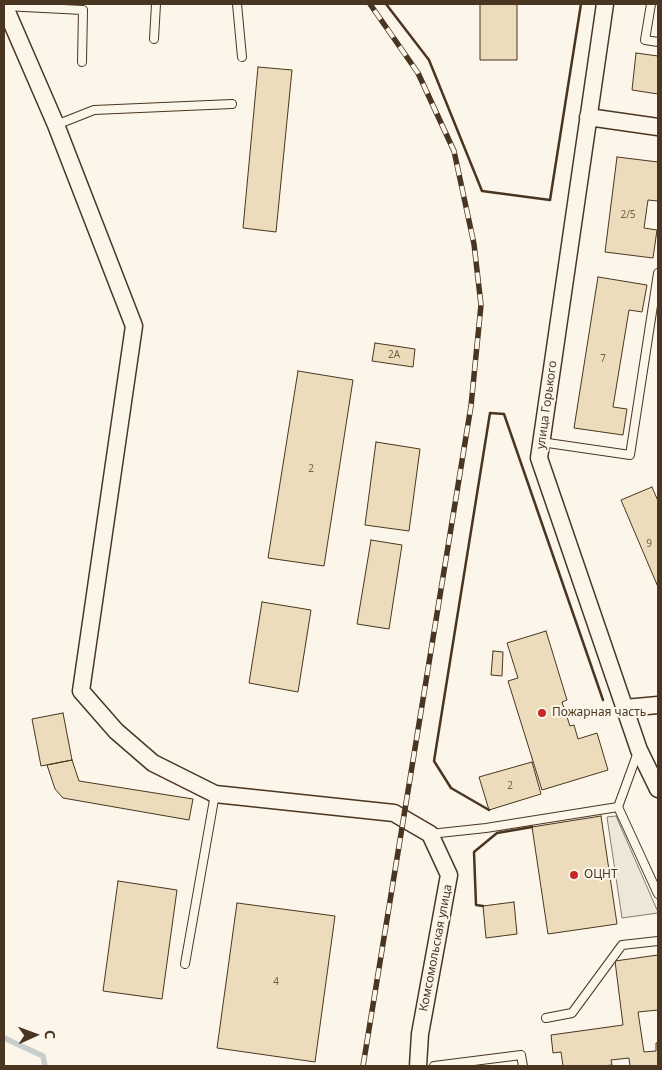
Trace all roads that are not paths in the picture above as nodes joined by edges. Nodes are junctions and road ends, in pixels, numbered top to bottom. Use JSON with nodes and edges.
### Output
{"nodes":[{"id":1,"x":156,"y":4,"type":"edge"},
{"id":2,"x":237,"y":4,"type":"edge"},
{"id":3,"x":605,"y":4,"type":"edge"},
{"id":4,"x":651,"y":4,"type":"edge"},
{"id":5,"x":4,"y":6,"type":"edge"},
{"id":6,"x":154,"y":38,"type":"dead end"},
{"id":7,"x":658,"y":42,"type":"edge"},
{"id":8,"x":242,"y":57,"type":"dead end"},
{"id":9,"x":82,"y":62,"type":"dead end"},
{"id":10,"x":232,"y":104,"type":"dead end"},
{"id":11,"x":588,"y":118,"type":"junction"},
{"id":12,"x":56,"y":125,"type":"junction"},
{"id":13,"x":658,"y":127,"type":"edge"},
{"id":14,"x":658,"y":273,"type":"edge"},
{"id":15,"x":541,"y":442,"type":"junction"},
{"id":16,"x":658,"y":705,"type":"edge"},
{"id":17,"x":625,"y":708,"type":"junction"},
{"id":18,"x":639,"y":750,"type":"junction"},
{"id":19,"x":658,"y":789,"type":"edge"},
{"id":20,"x":214,"y":794,"type":"junction"},
{"id":21,"x":618,"y":807,"type":"junction"},
{"id":22,"x":430,"y":834,"type":"junction"},
{"id":23,"x":658,"y":894,"type":"edge"},
{"id":24,"x":658,"y":941,"type":"edge"},
{"id":25,"x":185,"y":964,"type":"dead end"},
{"id":26,"x":546,"y":1018,"type":"dead end"},
{"id":27,"x":418,"y":1066,"type":"edge"},
{"id":28,"x":434,"y":1066,"type":"edge"},
{"id":29,"x":523,"y":1066,"type":"edge"}],
"edges":[{"from":1,"to":6,"type":"lane"},
{"from":2,"to":8,"type":"lane"},
{"from":3,"to":11,"type":"street","name":"улица Горького"},
{"from":4,"to":7,"type":"lane"},
{"from":5,"to":9,"type":"lane"},
{"from":5,"to":12,"type":"street"},
{"from":10,"to":12,"type":"lane"},
{"from":11,"to":13,"type":"street"},
{"from":11,"to":15,"type":"street","name":"улица Горького"},
{"from":12,"to":20,"type":"street"},
{"from":14,"to":15,"type":"lane"},
{"from":15,"to":17,"type":"street","name":"улица Горького"},
{"from":16,"to":17,"type":"street"},
{"from":17,"to":18,"type":"street","name":"улица Горького"},
{"from":18,"to":19,"type":"street","name":"улица Горького"},
{"from":18,"to":21,"type":"lane"},
{"from":20,"to":22,"type":"street"},
{"from":20,"to":25,"type":"lane"},
{"from":21,"to":22,"type":"lane"},
{"from":21,"to":23,"type":"lane"},
{"from":22,"to":27,"type":"street","name":"Комсомольская улица"},
{"from":24,"to":26,"type":"lane"},
{"from":28,"to":29,"type":"lane"}]}
